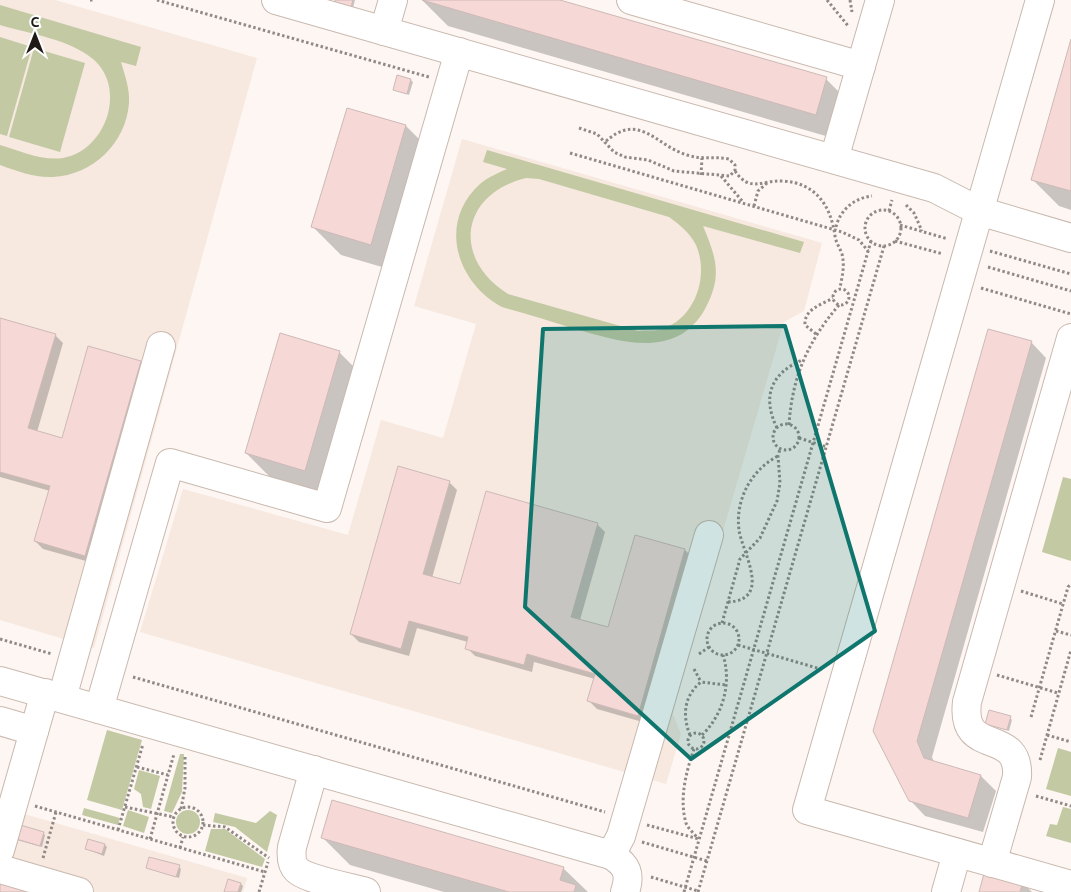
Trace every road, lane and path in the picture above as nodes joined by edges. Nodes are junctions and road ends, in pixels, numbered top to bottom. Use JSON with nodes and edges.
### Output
{"nodes":[{"id":1,"x":90,"y":0,"type":"edge"},
{"id":2,"x":96,"y":0,"type":"edge"},
{"id":3,"x":157,"y":0,"type":"edge"},
{"id":4,"x":276,"y":0,"type":"edge"},
{"id":5,"x":393,"y":0,"type":"edge"},
{"id":6,"x":631,"y":0,"type":"edge"},
{"id":7,"x":827,"y":0,"type":"edge"},
{"id":8,"x":880,"y":0,"type":"edge"},
{"id":9,"x":1040,"y":0,"type":"edge"},
{"id":10,"x":850,"y":30,"type":"dead end"},
{"id":11,"x":384,"y":31,"type":"junction"},
{"id":12,"x":458,"y":52,"type":"junction"},
{"id":13,"x":861,"y":66,"type":"junction"},
{"id":14,"x":450,"y":83,"type":"junction"},
{"id":15,"x":579,"y":128,"type":"dead end"},
{"id":16,"x":604,"y":143,"type":"junction"},
{"id":17,"x":570,"y":153,"type":"dead end"},
{"id":18,"x":702,"y":158,"type":"junction"},
{"id":19,"x":834,"y":159,"type":"junction"},
{"id":20,"x":734,"y":170,"type":"junction"},
{"id":21,"x":701,"y":175,"type":"junction"},
{"id":22,"x":720,"y":176,"type":"junction"},
{"id":23,"x":768,"y":182,"type":"junction"},
{"id":24,"x":874,"y":196,"type":"dead end"},
{"id":25,"x":887,"y":196,"type":"dead end"},
{"id":26,"x":744,"y":203,"type":"junction"},
{"id":27,"x":754,"y":206,"type":"junction"},
{"id":28,"x":979,"y":212,"type":"junction"},
{"id":29,"x":835,"y":230,"type":"junction"},
{"id":30,"x":922,"y":232,"type":"dead end"},
{"id":31,"x":1071,"y":238,"type":"edge"},
{"id":32,"x":871,"y":241,"type":"junction"},
{"id":33,"x":884,"y":246,"type":"junction"},
{"id":34,"x":868,"y":251,"type":"junction"},
{"id":35,"x":959,"y":282,"type":"junction"},
{"id":36,"x":840,"y":288,"type":"junction"},
{"id":37,"x":833,"y":298,"type":"junction"},
{"id":38,"x":839,"y":305,"type":"junction"},
{"id":39,"x":1071,"y":314,"type":"edge"},
{"id":40,"x":816,"y":334,"type":"junction"},
{"id":41,"x":1071,"y":338,"type":"edge"},
{"id":42,"x":161,"y":346,"type":"dead end"},
{"id":43,"x":802,"y":360,"type":"junction"},
{"id":44,"x":789,"y":425,"type":"junction"},
{"id":45,"x":778,"y":428,"type":"junction"},
{"id":46,"x":799,"y":438,"type":"junction"},
{"id":47,"x":813,"y":443,"type":"junction"},
{"id":48,"x":827,"y":447,"type":"junction"},
{"id":49,"x":780,"y":448,"type":"junction"},
{"id":50,"x":778,"y":456,"type":"junction"},
{"id":51,"x":709,"y":535,"type":"dead end"},
{"id":52,"x":746,"y":552,"type":"junction"},
{"id":53,"x":1071,"y":584,"type":"edge"},
{"id":54,"x":1000,"y":586,"type":"junction"},
{"id":55,"x":728,"y":602,"type":"junction"},
{"id":56,"x":1064,"y":604,"type":"junction"},
{"id":57,"x":722,"y":623,"type":"junction"},
{"id":58,"x":1056,"y":631,"type":"junction"},
{"id":59,"x":1071,"y":635,"type":"edge"},
{"id":60,"x":0,"y":639,"type":"edge"},
{"id":61,"x":738,"y":645,"type":"junction"},
{"id":62,"x":709,"y":647,"type":"junction"},
{"id":63,"x":754,"y":650,"type":"junction"},
{"id":64,"x":1071,"y":650,"type":"edge"},
{"id":65,"x":767,"y":653,"type":"junction"},
{"id":66,"x":723,"y":655,"type":"junction"},
{"id":67,"x":72,"y":660,"type":"junction"},
{"id":68,"x":110,"y":670,"type":"junction"},
{"id":69,"x":991,"y":674,"type":"dead end"},
{"id":70,"x":846,"y":676,"type":"junction"},
{"id":71,"x":0,"y":680,"type":"edge"},
{"id":72,"x":701,"y":682,"type":"junction"},
{"id":73,"x":726,"y":685,"type":"junction"},
{"id":74,"x":1039,"y":688,"type":"junction"},
{"id":75,"x":1058,"y":693,"type":"junction"},
{"id":76,"x":53,"y":696,"type":"junction"},
{"id":77,"x":99,"y":709,"type":"junction"},
{"id":78,"x":1031,"y":717,"type":"dead end"},
{"id":79,"x":0,"y":721,"type":"edge"},
{"id":80,"x":149,"y":723,"type":"junction"},
{"id":81,"x":34,"y":731,"type":"junction"},
{"id":82,"x":180,"y":732,"type":"junction"},
{"id":83,"x":690,"y":735,"type":"junction"},
{"id":84,"x":702,"y":735,"type":"junction"},
{"id":85,"x":1047,"y":735,"type":"junction"},
{"id":86,"x":1071,"y":742,"type":"edge"},
{"id":87,"x":694,"y":749,"type":"junction"},
{"id":88,"x":137,"y":767,"type":"junction"},
{"id":89,"x":1037,"y":769,"type":"dead end"},
{"id":90,"x":314,"y":770,"type":"junction"},
{"id":91,"x":168,"y":775,"type":"junction"},
{"id":92,"x":11,"y":786,"type":"edge"},
{"id":93,"x":1013,"y":790,"type":"junction"},
{"id":94,"x":1071,"y":806,"type":"edge"},
{"id":95,"x":125,"y":807,"type":"junction"},
{"id":96,"x":181,"y":809,"type":"junction"},
{"id":97,"x":56,"y":812,"type":"junction"},
{"id":98,"x":157,"y":813,"type":"junction"},
{"id":99,"x":174,"y":817,"type":"junction"},
{"id":100,"x":626,"y":819,"type":"junction"},
{"id":101,"x":203,"y":826,"type":"junction"},
{"id":102,"x":118,"y":830,"type":"junction"},
{"id":103,"x":183,"y":837,"type":"junction"},
{"id":104,"x":150,"y":839,"type":"junction"},
{"id":105,"x":699,"y":839,"type":"junction"},
{"id":106,"x":180,"y":848,"type":"junction"},
{"id":107,"x":0,"y":850,"type":"edge"},
{"id":108,"x":957,"y":853,"type":"junction"},
{"id":109,"x":269,"y":858,"type":"dead end"},
{"id":110,"x":992,"y":863,"type":"junction"},
{"id":111,"x":0,"y":870,"type":"edge"},
{"id":112,"x":265,"y":872,"type":"dead end"},
{"id":113,"x":621,"y":873,"type":"edge"},
{"id":114,"x":36,"y":880,"type":"junction"},
{"id":115,"x":685,"y":887,"type":"junction"},
{"id":116,"x":1068,"y":887,"type":"edge"},
{"id":117,"x":79,"y":892,"type":"edge"},
{"id":118,"x":366,"y":892,"type":"edge"},
{"id":119,"x":684,"y":892,"type":"edge"},
{"id":120,"x":698,"y":892,"type":"edge"},
{"id":121,"x":946,"y":892,"type":"edge"}],
"edges":[{"from":1,"to":2,"type":"path"},
{"from":3,"to":14,"type":"path"},
{"from":4,"to":11,"type":"lane"},
{"from":5,"to":11,"type":"lane"},
{"from":6,"to":13,"type":"lane"},
{"from":7,"to":10,"type":"path"},
{"from":8,"to":13,"type":"lane"},
{"from":9,"to":28,"type":"lane"},
{"from":11,"to":12,"type":"lane"},
{"from":12,"to":14,"type":"lane"},
{"from":12,"to":19,"type":"lane"},
{"from":13,"to":19,"type":"lane"},
{"from":14,"to":68,"type":"lane"},
{"from":15,"to":16,"type":"path"},
{"from":16,"to":18,"type":"path"},
{"from":16,"to":21,"type":"path"},
{"from":17,"to":26,"type":"path"},
{"from":18,"to":20,"type":"path"},
{"from":18,"to":21,"type":"path"},
{"from":19,"to":28,"type":"lane"},
{"from":20,"to":22,"type":"path"},
{"from":20,"to":23,"type":"path"},
{"from":21,"to":22,"type":"path"},
{"from":22,"to":26,"type":"path"},
{"from":23,"to":27,"type":"path"},
{"from":23,"to":29,"type":"path"},
{"from":24,"to":29,"type":"path"},
{"from":25,"to":30,"type":"path"},
{"from":26,"to":27,"type":"path"},
{"from":27,"to":29,"type":"path"},
{"from":28,"to":31,"type":"lane"},
{"from":28,"to":35,"type":"lane"},
{"from":29,"to":34,"type":"path"},
{"from":29,"to":36,"type":"path"},
{"from":32,"to":33,"type":"path"},
{"from":32,"to":33,"type":"path"},
{"from":32,"to":34,"type":"path"},
{"from":33,"to":48,"type":"path"},
{"from":34,"to":47,"type":"path"},
{"from":35,"to":39,"type":"path"},
{"from":35,"to":70,"type":"lane"},
{"from":36,"to":37,"type":"path"},
{"from":36,"to":38,"type":"path"},
{"from":37,"to":38,"type":"path"},
{"from":37,"to":40,"type":"path"},
{"from":38,"to":40,"type":"path"},
{"from":40,"to":43,"type":"path"},
{"from":41,"to":54,"type":"lane"},
{"from":42,"to":67,"type":"lane"},
{"from":43,"to":44,"type":"path"},
{"from":43,"to":45,"type":"path"},
{"from":44,"to":45,"type":"path"},
{"from":44,"to":46,"type":"path"},
{"from":45,"to":49,"type":"path"},
{"from":46,"to":47,"type":"path"},
{"from":46,"to":49,"type":"path"},
{"from":47,"to":48,"type":"path"},
{"from":47,"to":63,"type":"path"},
{"from":48,"to":65,"type":"path"},
{"from":49,"to":50,"type":"path"},
{"from":50,"to":52,"type":"path"},
{"from":50,"to":52,"type":"path"},
{"from":51,"to":100,"type":"lane"},
{"from":52,"to":55,"type":"path"},
{"from":52,"to":55,"type":"path"},
{"from":53,"to":56,"type":"path"},
{"from":54,"to":56,"type":"path"},
{"from":54,"to":93,"type":"lane"},
{"from":55,"to":57,"type":"path"},
{"from":56,"to":58,"type":"path"},
{"from":57,"to":61,"type":"path"},
{"from":57,"to":62,"type":"path"},
{"from":58,"to":59,"type":"path"},
{"from":58,"to":74,"type":"path"},
{"from":60,"to":67,"type":"path"},
{"from":61,"to":63,"type":"path"},
{"from":61,"to":66,"type":"path"},
{"from":62,"to":66,"type":"path"},
{"from":62,"to":72,"type":"path"},
{"from":63,"to":65,"type":"path"},
{"from":63,"to":105,"type":"path"},
{"from":64,"to":75,"type":"path"},
{"from":65,"to":70,"type":"path"},
{"from":65,"to":120,"type":"path"},
{"from":66,"to":73,"type":"path"},
{"from":67,"to":76,"type":"lane"},
{"from":68,"to":77,"type":"lane"},
{"from":68,"to":100,"type":"path"},
{"from":69,"to":74,"type":"path"},
{"from":70,"to":108,"type":"lane"},
{"from":71,"to":76,"type":"lane"},
{"from":72,"to":73,"type":"path"},
{"from":72,"to":83,"type":"path"},
{"from":73,"to":84,"type":"path"},
{"from":74,"to":75,"type":"path"},
{"from":74,"to":78,"type":"path"},
{"from":75,"to":85,"type":"path"},
{"from":76,"to":77,"type":"lane"},
{"from":76,"to":81,"type":"lane"},
{"from":77,"to":80,"type":"lane"},
{"from":79,"to":81,"type":"lane"},
{"from":80,"to":82,"type":"lane"},
{"from":80,"to":88,"type":"path"},
{"from":81,"to":92,"type":"lane"},
{"from":82,"to":90,"type":"lane"},
{"from":82,"to":91,"type":"path"},
{"from":82,"to":96,"type":"path"},
{"from":83,"to":84,"type":"path"},
{"from":83,"to":87,"type":"path"},
{"from":84,"to":87,"type":"path"},
{"from":85,"to":86,"type":"path"},
{"from":85,"to":89,"type":"path"},
{"from":87,"to":105,"type":"path"},
{"from":88,"to":91,"type":"path"},
{"from":88,"to":95,"type":"path"},
{"from":90,"to":113,"type":"lane"},
{"from":90,"to":118,"type":"lane"},
{"from":91,"to":98,"type":"path"},
{"from":92,"to":97,"type":"path"},
{"from":92,"to":107,"type":"lane"},
{"from":93,"to":94,"type":"path"},
{"from":93,"to":110,"type":"lane"},
{"from":95,"to":98,"type":"path"},
{"from":95,"to":102,"type":"path"},
{"from":96,"to":99,"type":"path"},
{"from":96,"to":101,"type":"path"},
{"from":97,"to":102,"type":"path"},
{"from":97,"to":114,"type":"path"},
{"from":98,"to":99,"type":"path"},
{"from":98,"to":104,"type":"path"},
{"from":99,"to":103,"type":"path"},
{"from":100,"to":105,"type":"path"},
{"from":100,"to":113,"type":"lane"},
{"from":101,"to":103,"type":"path"},
{"from":101,"to":109,"type":"path"},
{"from":102,"to":104,"type":"path"},
{"from":103,"to":106,"type":"path"},
{"from":104,"to":106,"type":"path"},
{"from":105,"to":115,"type":"path"},
{"from":106,"to":112,"type":"path"},
{"from":108,"to":110,"type":"lane"},
{"from":108,"to":121,"type":"lane"},
{"from":110,"to":116,"type":"lane"},
{"from":111,"to":114,"type":"lane"},
{"from":113,"to":115,"type":"path"},
{"from":114,"to":117,"type":"lane"},
{"from":115,"to":119,"type":"path"},
{"from":115,"to":120,"type":"path"}]}
